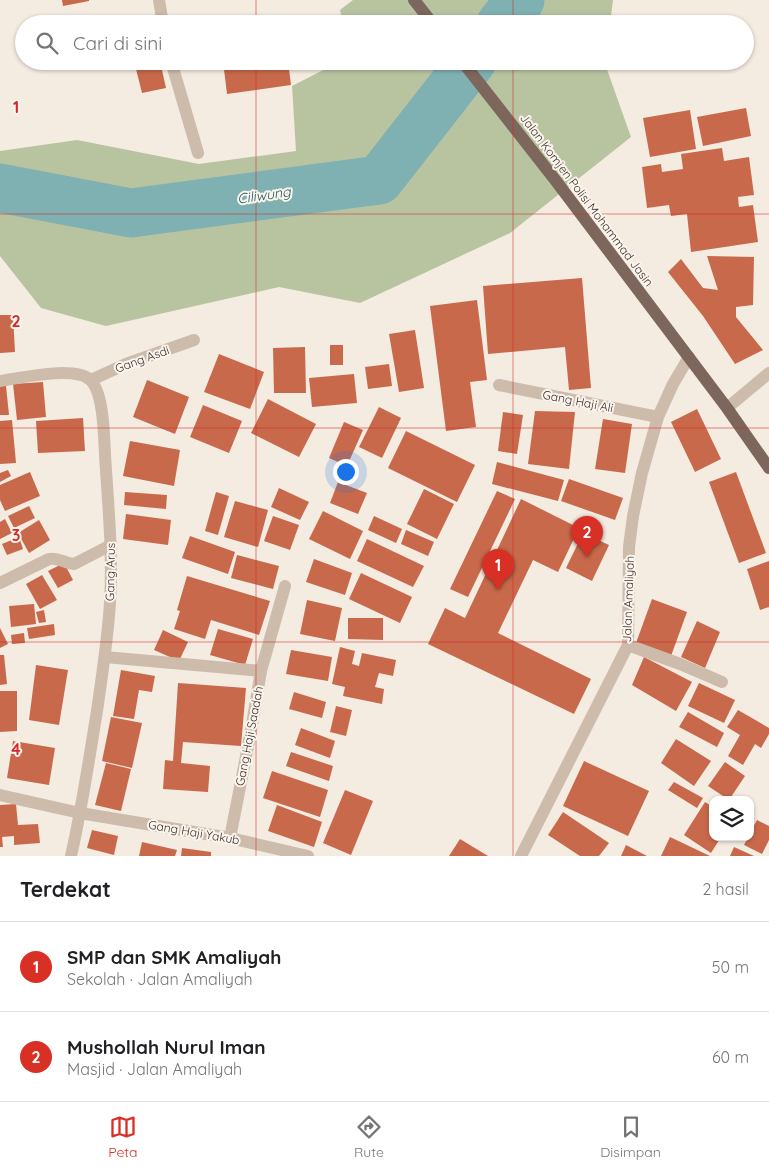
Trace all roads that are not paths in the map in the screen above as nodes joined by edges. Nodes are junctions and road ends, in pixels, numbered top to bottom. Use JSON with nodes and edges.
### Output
{"nodes":[{"id":1,"x":159,"y":0,"type":"edge"},
{"id":2,"x":414,"y":0,"type":"edge"},
{"id":3,"x":162,"y":15,"type":"edge"},
{"id":4,"x":426,"y":15,"type":"edge"},
{"id":5,"x":174,"y":70,"type":"edge"},
{"id":6,"x":469,"y":70,"type":"edge"},
{"id":7,"x":198,"y":153,"type":"dead end"},
{"id":8,"x":194,"y":340,"type":"dead end"},
{"id":9,"x":689,"y":357,"type":"junction"},
{"id":10,"x":769,"y":374,"type":"edge"},
{"id":11,"x":91,"y":380,"type":"junction"},
{"id":12,"x":0,"y":381,"type":"edge"},
{"id":13,"x":499,"y":385,"type":"dead end"},
{"id":14,"x":727,"y":408,"type":"junction"},
{"id":15,"x":658,"y":417,"type":"junction"},
{"id":16,"x":766,"y":463,"type":"edge"},
{"id":17,"x":111,"y":545,"type":"junction"},
{"id":18,"x":0,"y":582,"type":"edge"},
{"id":19,"x":285,"y":586,"type":"dead end"},
{"id":20,"x":628,"y":645,"type":"junction"},
{"id":21,"x":105,"y":657,"type":"junction"},
{"id":22,"x":261,"y":671,"type":"junction"},
{"id":23,"x":722,"y":682,"type":"dead end"},
{"id":24,"x":0,"y":795,"type":"edge"},
{"id":25,"x":80,"y":813,"type":"junction"},
{"id":26,"x":230,"y":838,"type":"junction"},
{"id":27,"x":71,"y":856,"type":"edge"},
{"id":28,"x":308,"y":856,"type":"edge"},
{"id":29,"x":521,"y":856,"type":"edge"}],
"edges":[{"from":1,"to":3,"type":"street"},
{"from":2,"to":4,"type":"main road"},
{"from":5,"to":7,"type":"street"},
{"from":6,"to":9,"type":"main road","name":"Jalan Komjen Polisi Mohammad Jasin"},
{"from":8,"to":11,"type":"street","name":"Gang Asdi"},
{"from":9,"to":14,"type":"main road","name":"Jalan Komjen Polisi Mohammad Jasin"},
{"from":9,"to":15,"type":"street","name":"Jalan Amaliyah"},
{"from":10,"to":14,"type":"street"},
{"from":11,"to":12,"type":"street"},
{"from":11,"to":17,"type":"street","name":"Gang Arus"},
{"from":13,"to":15,"type":"street","name":"Gang Haji Ali"},
{"from":14,"to":16,"type":"main road","name":"Jalan Komjen Polisi Mohammad Jasin"},
{"from":15,"to":20,"type":"street","name":"Jalan Amaliyah"},
{"from":17,"to":18,"type":"street"},
{"from":17,"to":21,"type":"street","name":"Gang Arus"},
{"from":19,"to":22,"type":"street"},
{"from":20,"to":23,"type":"street"},
{"from":20,"to":29,"type":"street","name":"Jalan Amaliyah"},
{"from":21,"to":22,"type":"street","name":"Gang Haji Saadah"},
{"from":21,"to":25,"type":"street","name":"Gang Arus"},
{"from":22,"to":26,"type":"street","name":"Gang Haji Saadah"},
{"from":24,"to":25,"type":"street","name":"Gang Haji Yakub"},
{"from":25,"to":26,"type":"street","name":"Gang Haji Yakub"},
{"from":25,"to":27,"type":"street","name":"Gang Arus"},
{"from":26,"to":28,"type":"street","name":"Gang Haji Yakub"}]}
